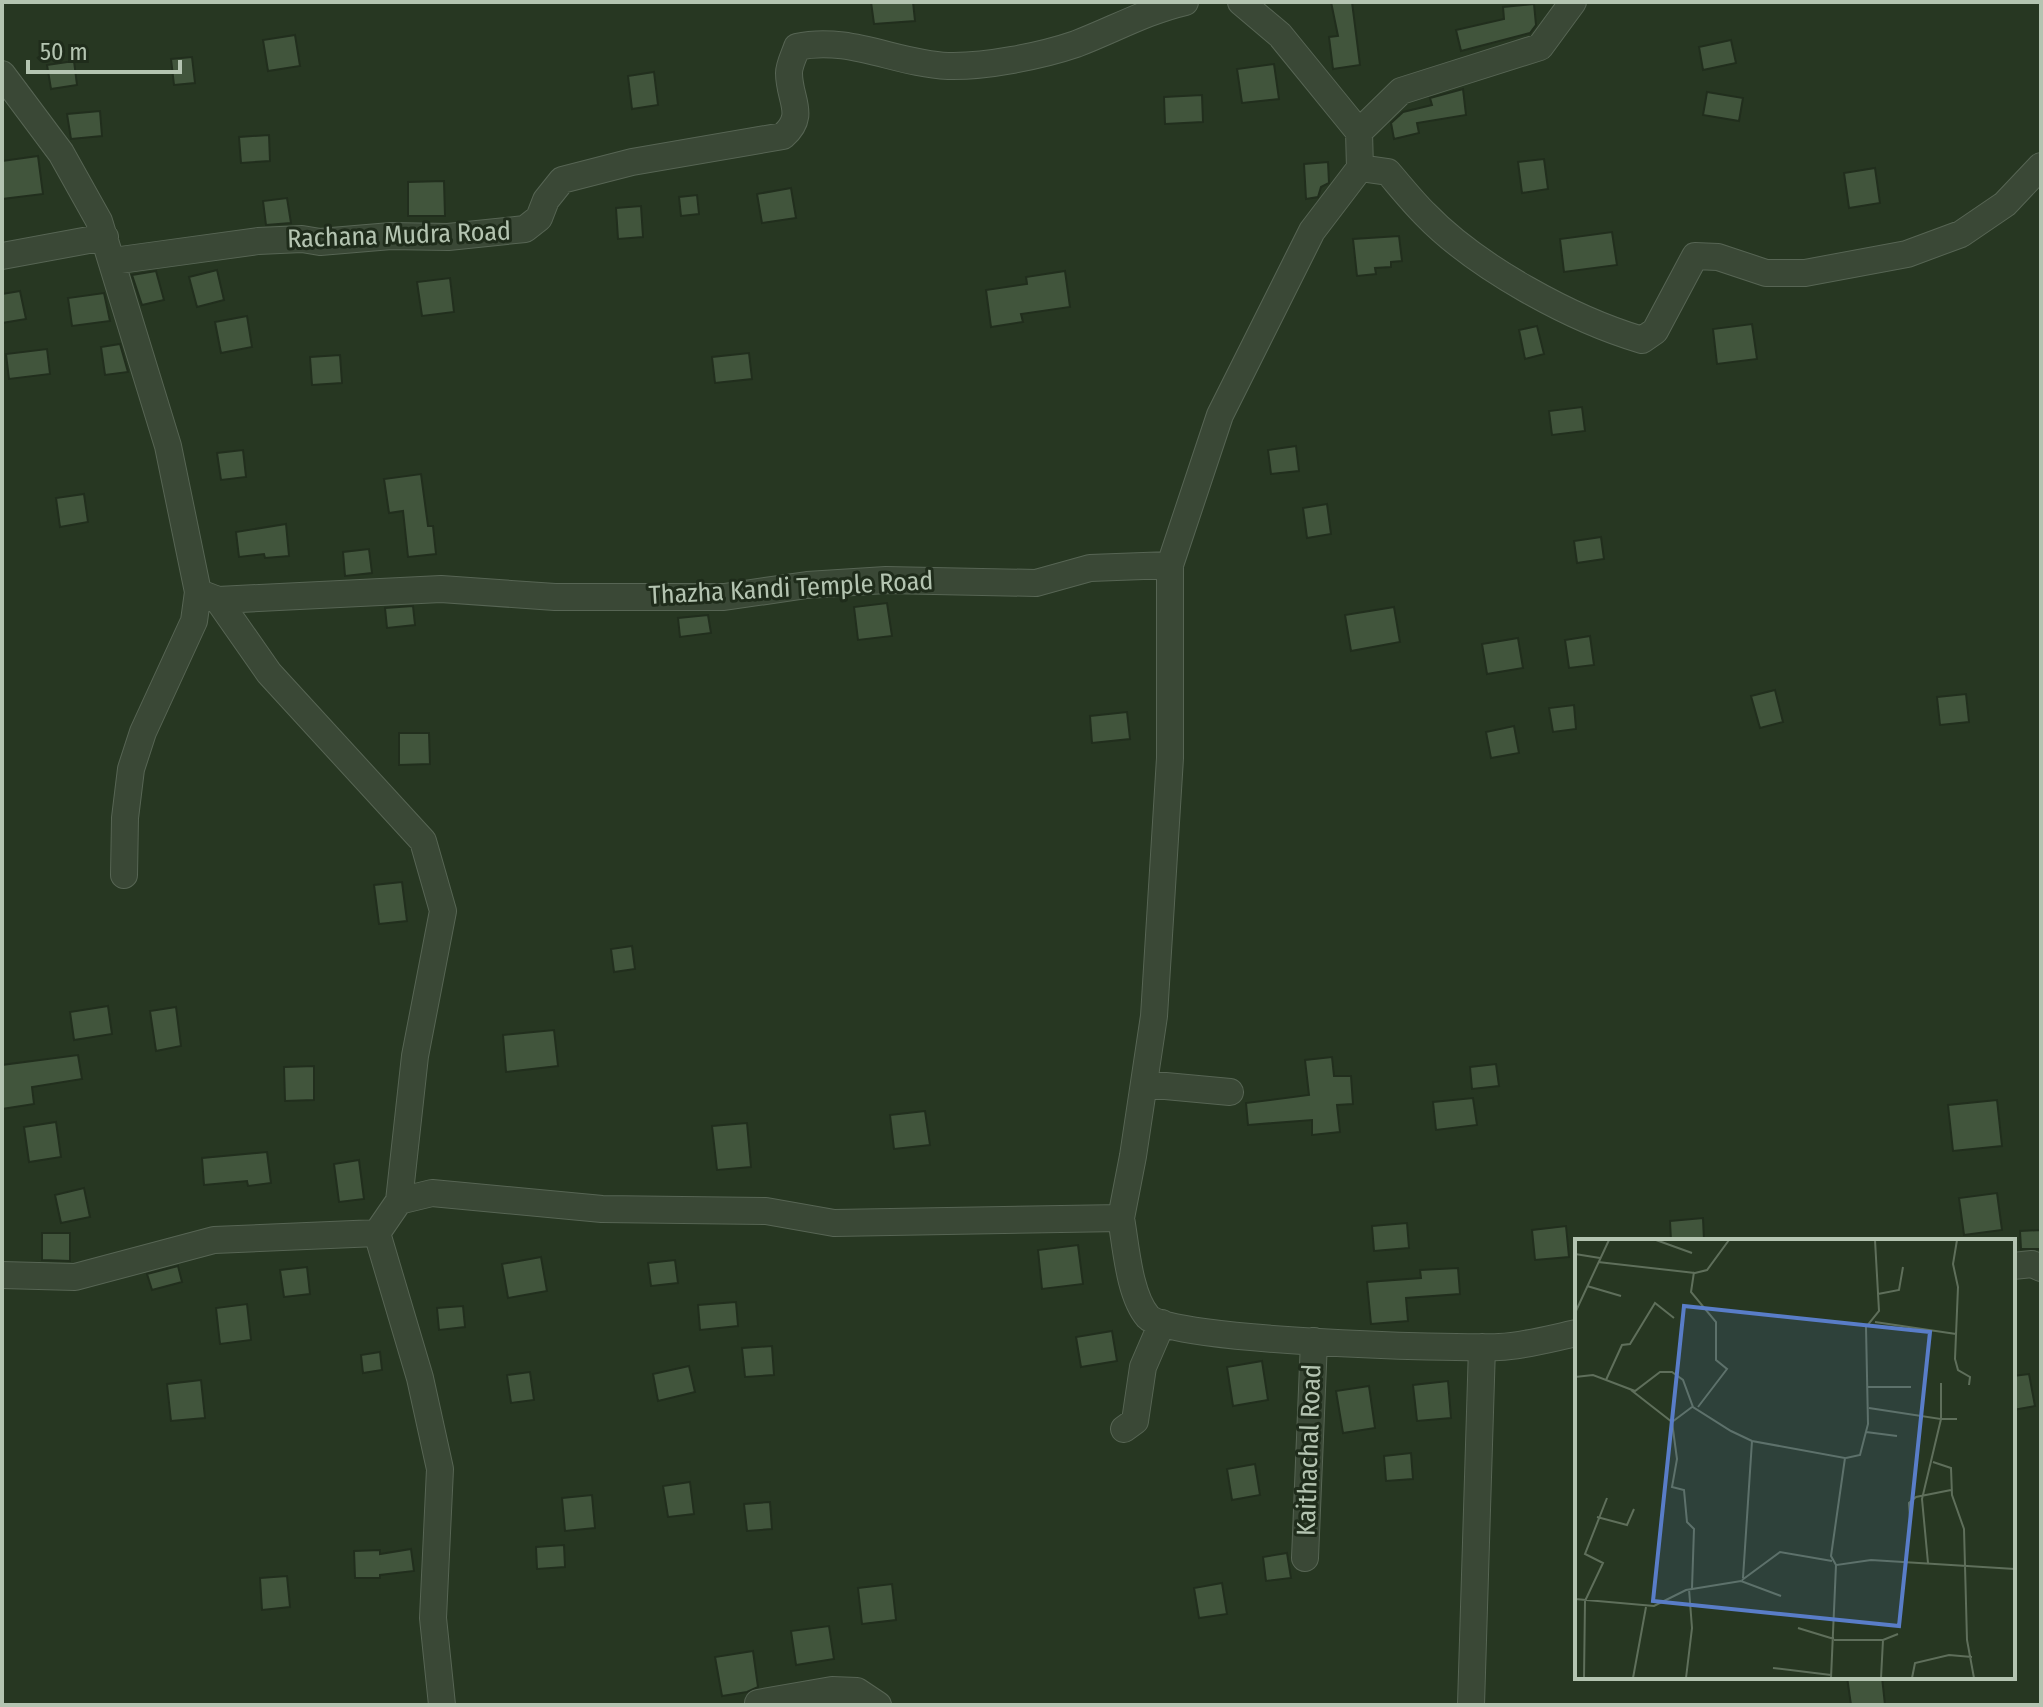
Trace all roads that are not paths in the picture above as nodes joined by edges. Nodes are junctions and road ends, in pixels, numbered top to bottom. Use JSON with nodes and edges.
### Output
{"nodes":[{"id":1,"x":1185,"y":2,"type":"edge"},
{"id":2,"x":1241,"y":2,"type":"edge"},
{"id":3,"x":1573,"y":2,"type":"edge"},
{"id":4,"x":2,"y":74,"type":"edge"},
{"id":5,"x":1359,"y":132,"type":"junction"},
{"id":6,"x":2041,"y":166,"type":"edge"},
{"id":7,"x":1360,"y":168,"type":"junction"},
{"id":8,"x":109,"y":249,"type":"junction"},
{"id":9,"x":2,"y":256,"type":"edge"},
{"id":10,"x":1170,"y":565,"type":"junction"},
{"id":11,"x":208,"y":596,"type":"junction"},
{"id":12,"x":124,"y":875,"type":"dead end"},
{"id":13,"x":1144,"y":1084,"type":"junction"},
{"id":14,"x":1230,"y":1092,"type":"dead end"},
{"id":15,"x":399,"y":1201,"type":"junction"},
{"id":16,"x":1121,"y":1218,"type":"junction"},
{"id":17,"x":377,"y":1233,"type":"junction"},
{"id":18,"x":2015,"y":1266,"type":"edge"},
{"id":19,"x":2041,"y":1268,"type":"edge"},
{"id":20,"x":2,"y":1275,"type":"edge"},
{"id":21,"x":1162,"y":1323,"type":"junction"},
{"id":22,"x":1575,"y":1333,"type":"edge"},
{"id":23,"x":1314,"y":1341,"type":"junction"},
{"id":24,"x":1482,"y":1347,"type":"junction"},
{"id":25,"x":1124,"y":1429,"type":"dead end"},
{"id":26,"x":1305,"y":1558,"type":"dead end"},
{"id":27,"x":758,"y":1703,"type":"edge"},
{"id":28,"x":442,"y":1705,"type":"edge"},
{"id":29,"x":878,"y":1705,"type":"edge"},
{"id":30,"x":1471,"y":1705,"type":"edge"}],
"edges":[{"from":1,"to":8,"type":"street","name":"Rachana Mudra Road"},
{"from":2,"to":5,"type":"street"},
{"from":3,"to":5,"type":"street"},
{"from":4,"to":8,"type":"street"},
{"from":5,"to":7,"type":"street"},
{"from":6,"to":7,"type":"street"},
{"from":7,"to":10,"type":"street"},
{"from":8,"to":9,"type":"street"},
{"from":8,"to":11,"type":"street"},
{"from":10,"to":11,"type":"street","name":"Thazha Kandi Temple Road"},
{"from":10,"to":13,"type":"street"},
{"from":11,"to":12,"type":"street"},
{"from":11,"to":15,"type":"street"},
{"from":13,"to":14,"type":"street"},
{"from":13,"to":16,"type":"street"},
{"from":15,"to":16,"type":"street"},
{"from":15,"to":17,"type":"street"},
{"from":16,"to":21,"type":"street"},
{"from":17,"to":20,"type":"street"},
{"from":17,"to":28,"type":"street"},
{"from":18,"to":19,"type":"street"},
{"from":21,"to":23,"type":"street"},
{"from":21,"to":25,"type":"street"},
{"from":22,"to":24,"type":"street"},
{"from":23,"to":24,"type":"street"},
{"from":23,"to":26,"type":"street","name":"Kaithachal Road"},
{"from":24,"to":30,"type":"street"},
{"from":27,"to":29,"type":"street"}]}
